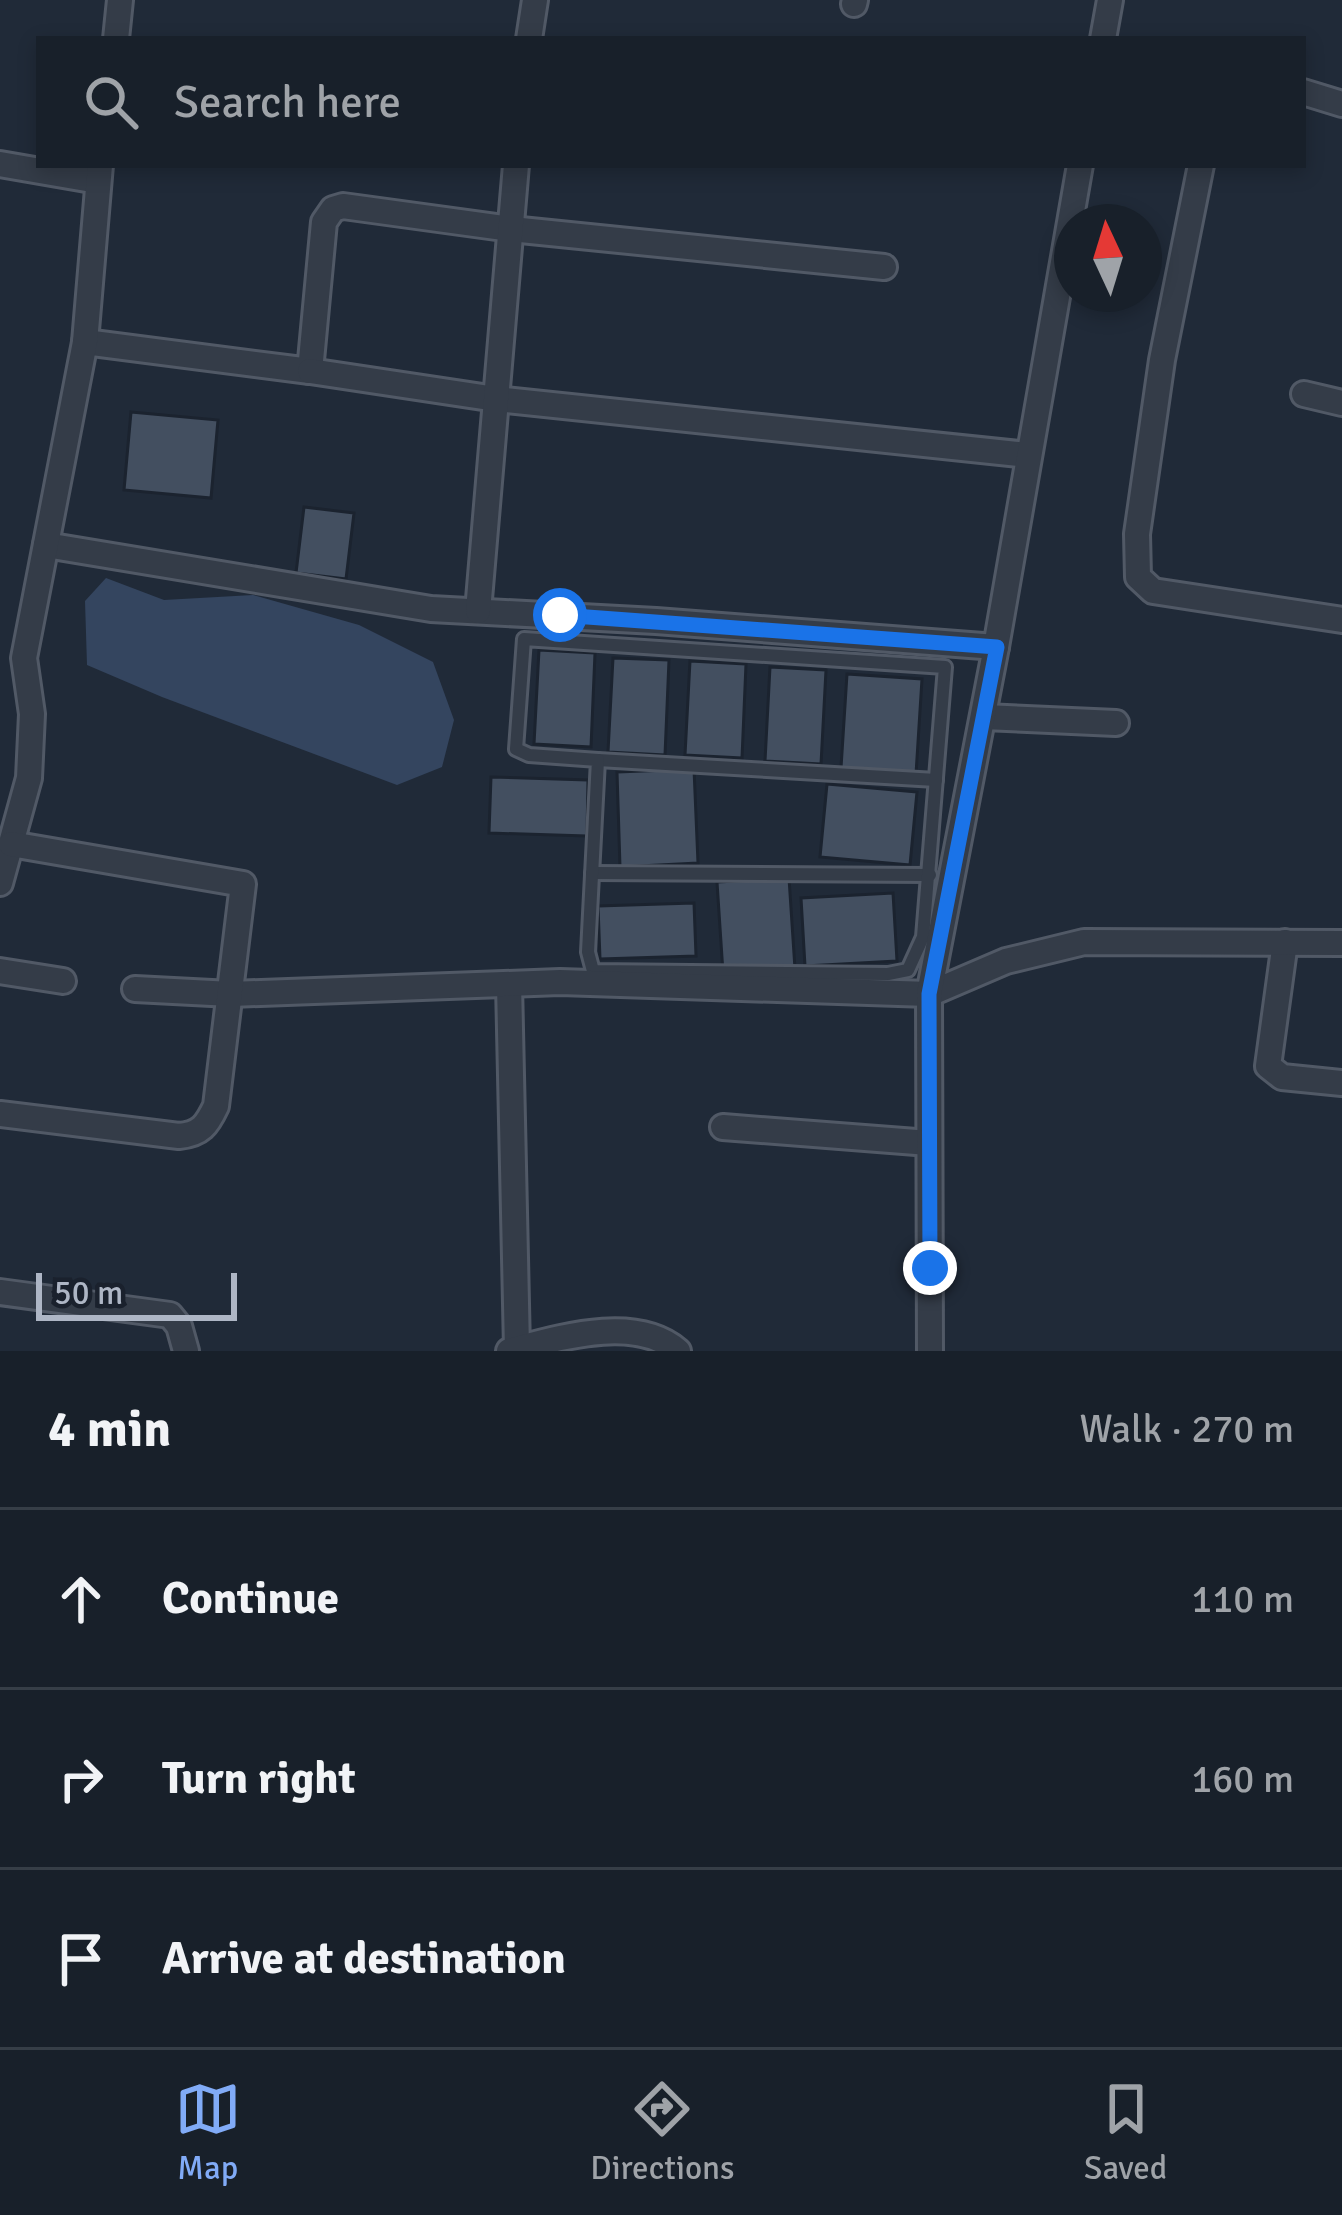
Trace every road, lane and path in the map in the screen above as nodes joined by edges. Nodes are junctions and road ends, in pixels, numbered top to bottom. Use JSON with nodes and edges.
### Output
{"nodes":[{"id":1,"x":120,"y":0,"type":"edge"},
{"id":2,"x":535,"y":0,"type":"edge"},
{"id":3,"x":1110,"y":0,"type":"edge"},
{"id":4,"x":116,"y":36,"type":"edge"},
{"id":5,"x":529,"y":36,"type":"edge"},
{"id":6,"x":1104,"y":36,"type":"edge"},
{"id":7,"x":1306,"y":93,"type":"edge"},
{"id":8,"x":1342,"y":104,"type":"edge"},
{"id":9,"x":0,"y":164,"type":"edge"},
{"id":10,"x":36,"y":167,"type":"edge"},
{"id":11,"x":44,"y":168,"type":"edge"},
{"id":12,"x":516,"y":168,"type":"edge"},
{"id":13,"x":1079,"y":168,"type":"edge"},
{"id":14,"x":1200,"y":168,"type":"edge"},
{"id":15,"x":99,"y":173,"type":"edge"},
{"id":16,"x":511,"y":229,"type":"junction"},
{"id":17,"x":884,"y":267,"type":"dead end"},
{"id":18,"x":86,"y":342,"type":"junction"},
{"id":19,"x":310,"y":371,"type":"junction"},
{"id":20,"x":1304,"y":394,"type":"dead end"},
{"id":21,"x":496,"y":399,"type":"junction"},
{"id":22,"x":1342,"y":403,"type":"edge"},
{"id":23,"x":1028,"y":455,"type":"junction"},
{"id":24,"x":46,"y":545,"type":"junction"},
{"id":25,"x":478,"y":610,"type":"junction"},
{"id":26,"x":1342,"y":620,"type":"edge"},
{"id":27,"x":997,"y":647,"type":"junction"},
{"id":28,"x":12,"y":654,"type":"edge"},
{"id":29,"x":984,"y":717,"type":"junction"},
{"id":30,"x":1116,"y":723,"type":"dead end"},
{"id":31,"x":598,"y":760,"type":"junction"},
{"id":32,"x":936,"y":780,"type":"junction"},
{"id":33,"x":11,"y":844,"type":"junction"},
{"id":34,"x":592,"y":873,"type":"junction"},
{"id":35,"x":930,"y":875,"type":"junction"},
{"id":36,"x":0,"y":883,"type":"edge"},
{"id":37,"x":933,"y":935,"type":"junction"},
{"id":38,"x":1285,"y":942,"type":"junction"},
{"id":39,"x":1342,"y":943,"type":"edge"},
{"id":40,"x":0,"y":970,"type":"edge"},
{"id":41,"x":63,"y":981,"type":"dead end"},
{"id":42,"x":508,"y":984,"type":"junction"},
{"id":43,"x":135,"y":989,"type":"dead end"},
{"id":44,"x":231,"y":994,"type":"junction"},
{"id":45,"x":929,"y":994,"type":"junction"},
{"id":46,"x":1342,"y":1083,"type":"edge"},
{"id":47,"x":0,"y":1114,"type":"edge"},
{"id":48,"x":723,"y":1127,"type":"dead end"},
{"id":49,"x":929,"y":1143,"type":"junction"},
{"id":50,"x":0,"y":1292,"type":"edge"},
{"id":51,"x":667,"y":1346,"type":"edge"},
{"id":52,"x":513,"y":1350,"type":"edge"},
{"id":53,"x":186,"y":1351,"type":"edge"},
{"id":54,"x":930,"y":1351,"type":"edge"}],
"edges":[{"from":1,"to":4,"type":"street"},
{"from":2,"to":5,"type":"street"},
{"from":3,"to":6,"type":"street"},
{"from":7,"to":8,"type":"street"},
{"from":9,"to":10,"type":"street"},
{"from":11,"to":15,"type":"street"},
{"from":12,"to":16,"type":"street"},
{"from":13,"to":23,"type":"street"},
{"from":14,"to":26,"type":"street"},
{"from":15,"to":18,"type":"street"},
{"from":16,"to":17,"type":"street"},
{"from":16,"to":19,"type":"street"},
{"from":16,"to":21,"type":"street"},
{"from":18,"to":19,"type":"street"},
{"from":18,"to":24,"type":"street"},
{"from":19,"to":21,"type":"street"},
{"from":20,"to":22,"type":"street"},
{"from":21,"to":23,"type":"street"},
{"from":21,"to":25,"type":"street"},
{"from":23,"to":27,"type":"street"},
{"from":24,"to":25,"type":"street"},
{"from":24,"to":28,"type":"street"},
{"from":25,"to":27,"type":"street"},
{"from":27,"to":29,"type":"street"},
{"from":28,"to":33,"type":"street"},
{"from":29,"to":30,"type":"street"},
{"from":29,"to":37,"type":"street"},
{"from":31,"to":32,"type":"lane"},
{"from":31,"to":32,"type":"lane"},
{"from":31,"to":34,"type":"lane"},
{"from":32,"to":35,"type":"lane"},
{"from":33,"to":36,"type":"street"},
{"from":33,"to":44,"type":"street"},
{"from":34,"to":35,"type":"lane"},
{"from":34,"to":37,"type":"lane"},
{"from":35,"to":37,"type":"lane"},
{"from":37,"to":45,"type":"street"},
{"from":38,"to":39,"type":"street"},
{"from":38,"to":45,"type":"street"},
{"from":38,"to":46,"type":"street"},
{"from":40,"to":41,"type":"street"},
{"from":42,"to":44,"type":"street"},
{"from":42,"to":45,"type":"street"},
{"from":42,"to":52,"type":"street"},
{"from":43,"to":44,"type":"street"},
{"from":44,"to":47,"type":"street"},
{"from":45,"to":49,"type":"street"},
{"from":48,"to":49,"type":"street"},
{"from":49,"to":54,"type":"street"},
{"from":50,"to":53,"type":"street"},
{"from":51,"to":52,"type":"street"}]}
